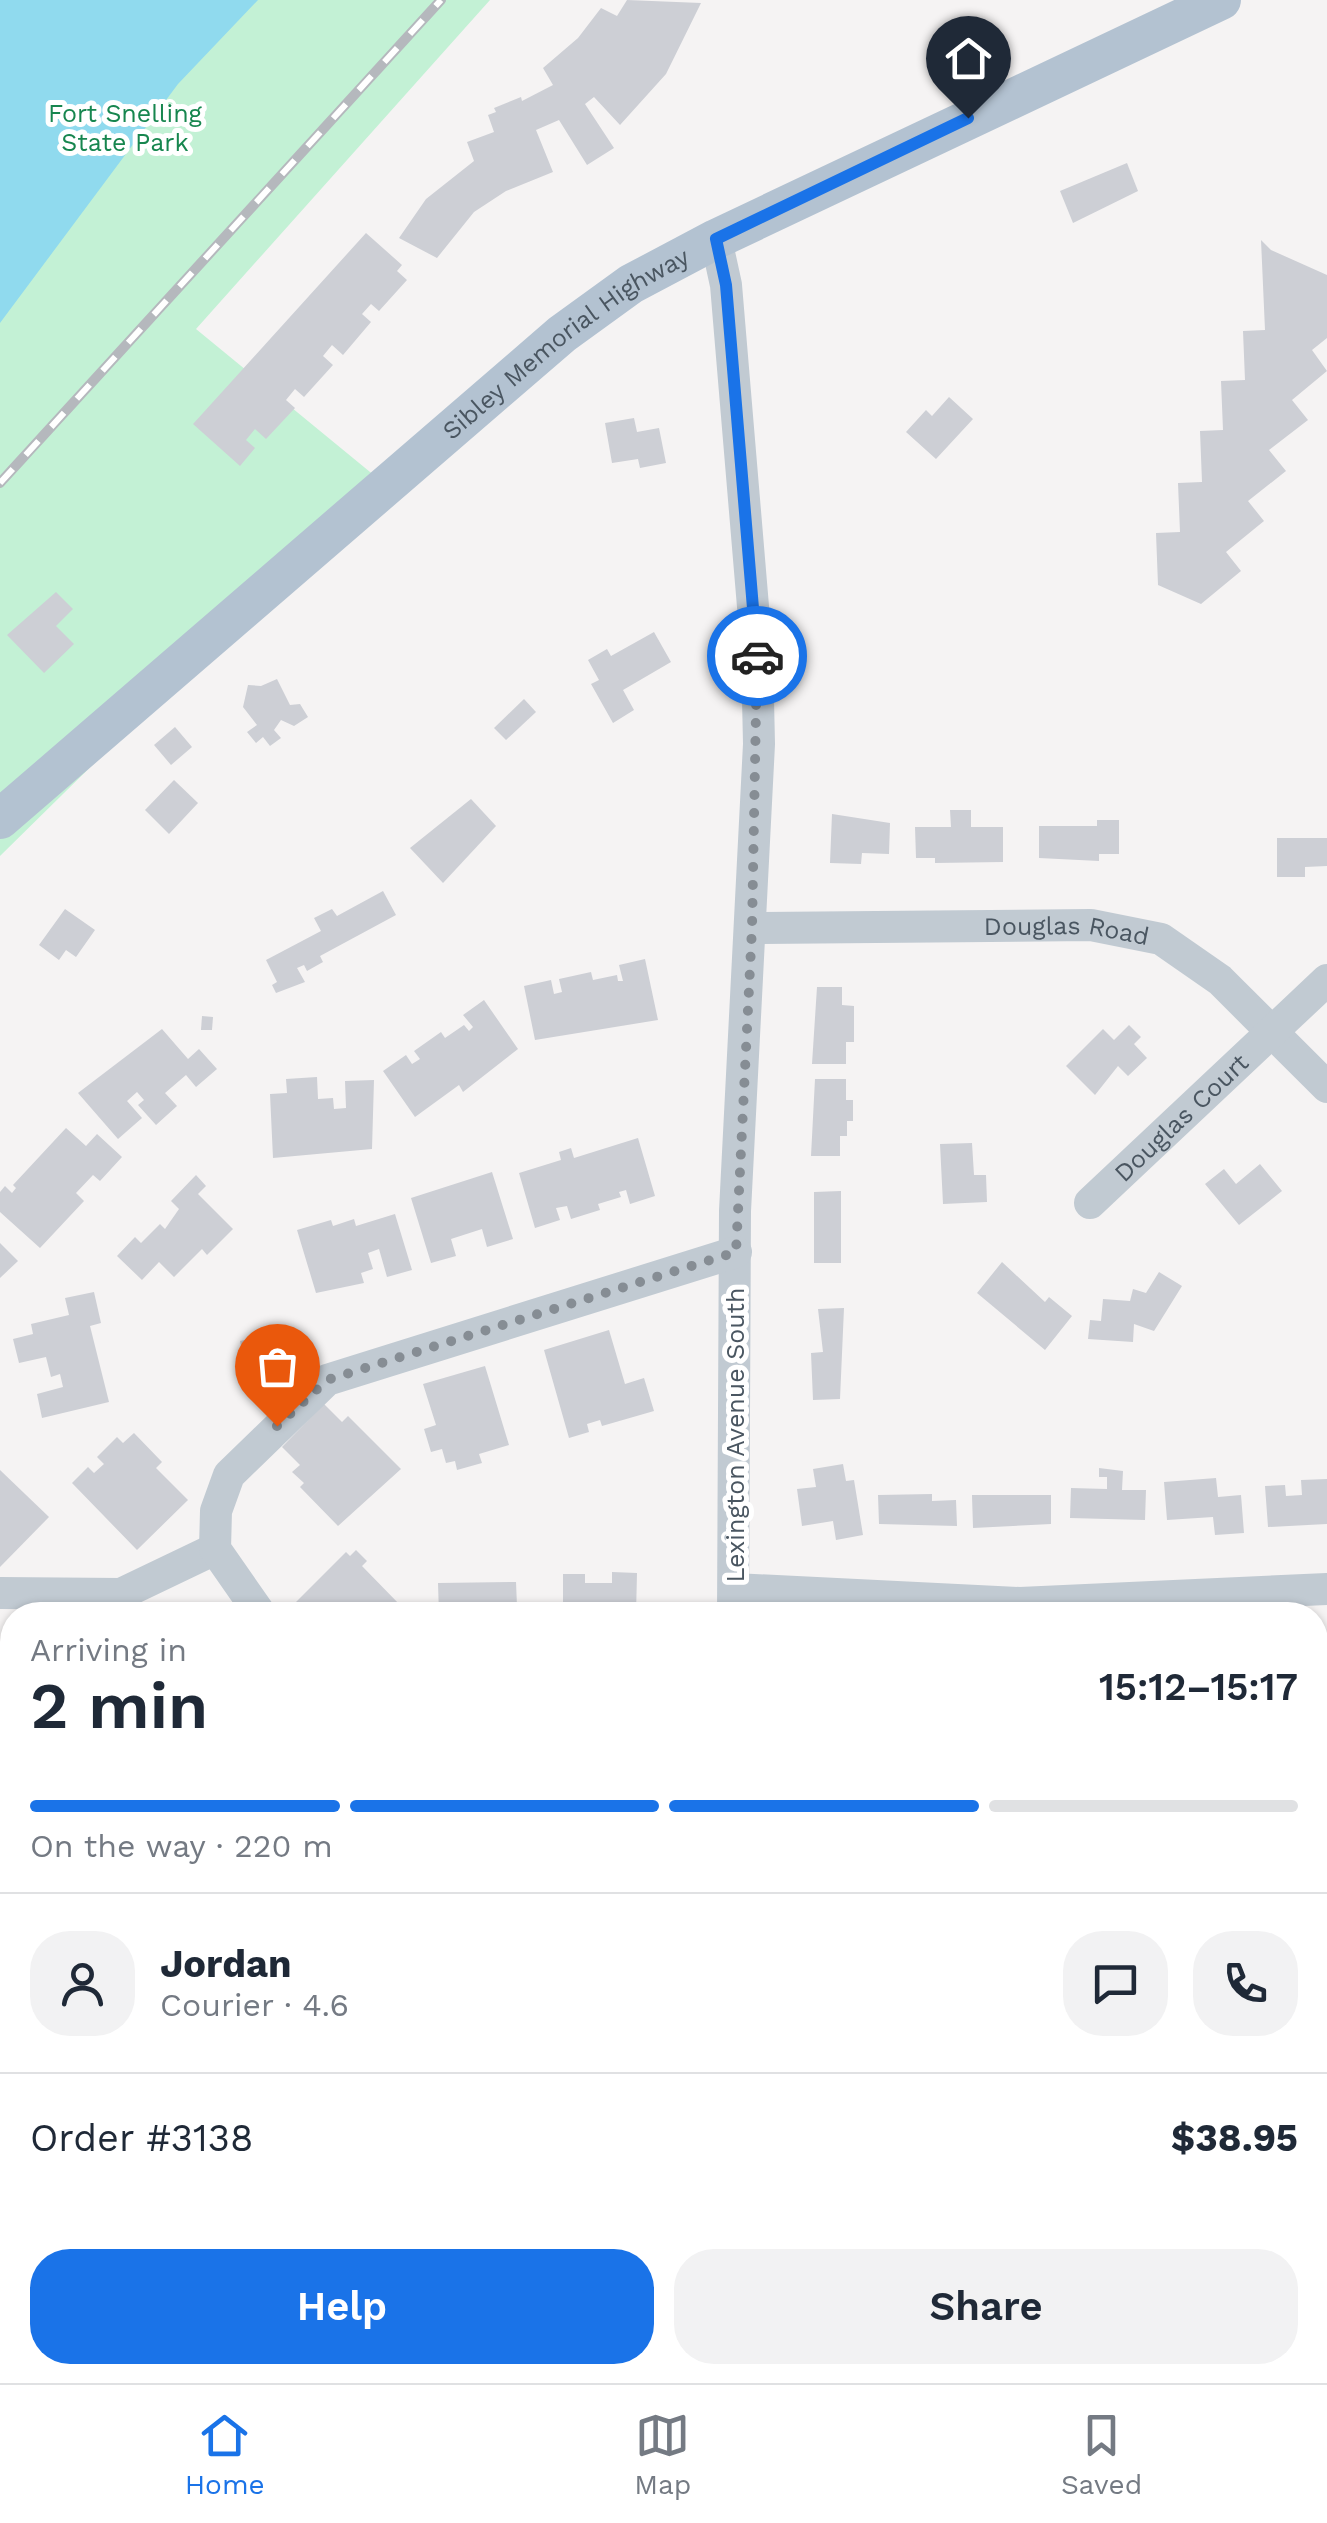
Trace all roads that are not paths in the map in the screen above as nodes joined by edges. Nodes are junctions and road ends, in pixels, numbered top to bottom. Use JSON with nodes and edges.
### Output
{"nodes":[{"id":1,"x":1221,"y":0,"type":"edge"},
{"id":2,"x":716,"y":239,"type":"junction"},
{"id":3,"x":0,"y":819,"type":"edge"},
{"id":4,"x":752,"y":928,"type":"junction"},
{"id":5,"x":1327,"y":980,"type":"edge"},
{"id":6,"x":1270,"y":1031,"type":"junction"},
{"id":7,"x":1327,"y":1087,"type":"edge"},
{"id":8,"x":1090,"y":1203,"type":"dead end"},
{"id":9,"x":736,"y":1252,"type":"junction"},
{"id":10,"x":215,"y":1550,"type":"junction"},
{"id":11,"x":1327,"y":1589,"type":"edge"},
{"id":12,"x":0,"y":1593,"type":"edge"},
{"id":13,"x":252,"y":1602,"type":"edge"},
{"id":14,"x":734,"y":1602,"type":"edge"},
{"id":15,"x":1204,"y":1602,"type":"edge"}],
"edges":[{"from":1,"to":2,"type":"main road","name":"Sibley Memorial Highway"},
{"from":2,"to":3,"type":"main road","name":"Sibley Memorial Highway"},
{"from":2,"to":4,"type":"street","name":"Lexington Avenue South"},
{"from":4,"to":6,"type":"street","name":"Douglas Road"},
{"from":4,"to":9,"type":"street","name":"Lexington Avenue South"},
{"from":5,"to":6,"type":"street"},
{"from":6,"to":7,"type":"street","name":"Douglas Road"},
{"from":6,"to":8,"type":"street","name":"Douglas Court"},
{"from":9,"to":10,"type":"street"},
{"from":9,"to":14,"type":"street","name":"Lexington Avenue South"},
{"from":10,"to":12,"type":"street"},
{"from":10,"to":13,"type":"street"},
{"from":11,"to":15,"type":"street"}]}
